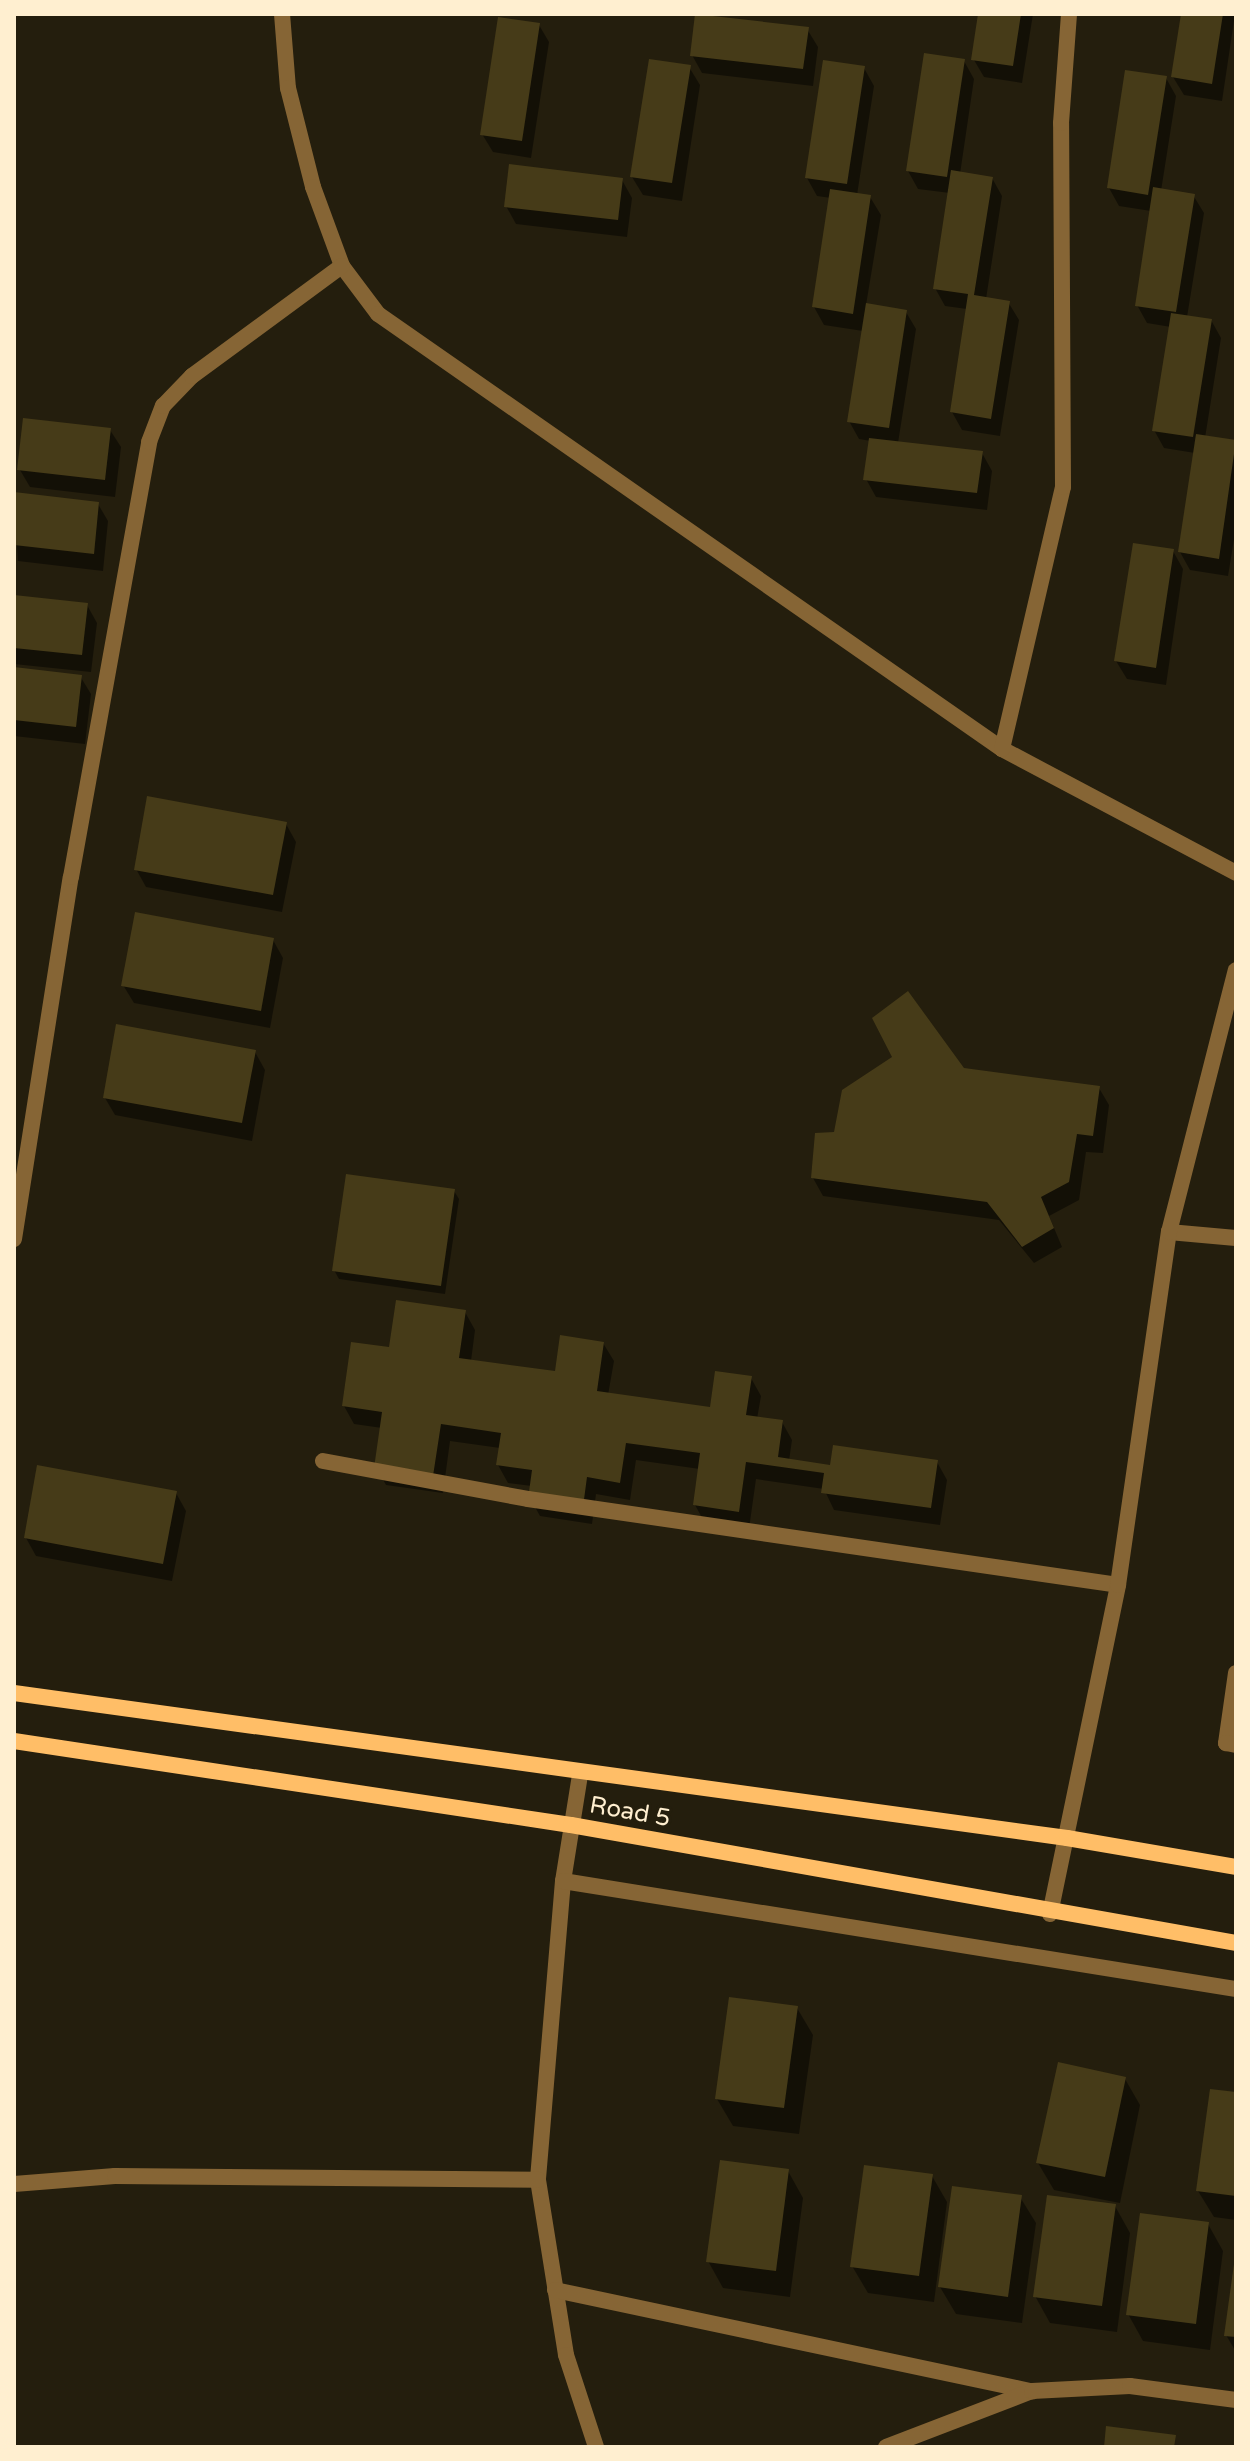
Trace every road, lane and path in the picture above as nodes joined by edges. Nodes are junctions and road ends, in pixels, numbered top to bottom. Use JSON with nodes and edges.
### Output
{"nodes":[{"id":1,"x":282,"y":14,"type":"edge"},
{"id":2,"x":1069,"y":14,"type":"edge"},
{"id":3,"x":342,"y":266,"type":"junction"},
{"id":4,"x":1002,"y":749,"type":"junction"},
{"id":5,"x":1236,"y":873,"type":"edge"},
{"id":6,"x":1236,"y":970,"type":"edge"},
{"id":7,"x":1169,"y":1232,"type":"junction"},
{"id":8,"x":1236,"y":1238,"type":"edge"},
{"id":9,"x":14,"y":1239,"type":"edge"},
{"id":10,"x":323,"y":1461,"type":"dead end"},
{"id":11,"x":1118,"y":1585,"type":"junction"},
{"id":12,"x":1236,"y":1673,"type":"edge"},
{"id":13,"x":14,"y":1693,"type":"edge"},
{"id":14,"x":14,"y":1741,"type":"edge"},
{"id":15,"x":1236,"y":1745,"type":"edge"},
{"id":16,"x":580,"y":1775,"type":"junction"},
{"id":17,"x":571,"y":1825,"type":"junction"},
{"id":18,"x":1067,"y":1838,"type":"junction"},
{"id":19,"x":1236,"y":1867,"type":"edge"},
{"id":20,"x":563,"y":1881,"type":"junction"},
{"id":21,"x":1050,"y":1914,"type":"junction"},
{"id":22,"x":1236,"y":1943,"type":"edge"},
{"id":23,"x":1236,"y":1989,"type":"edge"},
{"id":24,"x":538,"y":2180,"type":"junction"},
{"id":25,"x":14,"y":2184,"type":"edge"},
{"id":26,"x":555,"y":2290,"type":"junction"},
{"id":27,"x":1032,"y":2391,"type":"junction"},
{"id":28,"x":1236,"y":2400,"type":"edge"},
{"id":29,"x":596,"y":2447,"type":"edge"},
{"id":30,"x":886,"y":2447,"type":"edge"}],
"edges":[{"from":1,"to":3,"type":"street"},
{"from":2,"to":4,"type":"street"},
{"from":3,"to":4,"type":"street"},
{"from":3,"to":9,"type":"street"},
{"from":4,"to":5,"type":"street"},
{"from":6,"to":7,"type":"street"},
{"from":7,"to":8,"type":"street"},
{"from":7,"to":11,"type":"street"},
{"from":10,"to":11,"type":"street"},
{"from":11,"to":18,"type":"street"},
{"from":12,"to":15,"type":"street"},
{"from":13,"to":16,"type":"street","name":"Road 5"},
{"from":14,"to":17,"type":"street","name":"Road 5"},
{"from":16,"to":17,"type":"street"},
{"from":16,"to":18,"type":"street","name":"Road 5"},
{"from":17,"to":20,"type":"street"},
{"from":17,"to":21,"type":"street","name":"Road 5"},
{"from":18,"to":19,"type":"street","name":"Road 5"},
{"from":18,"to":21,"type":"street"},
{"from":20,"to":23,"type":"street"},
{"from":20,"to":24,"type":"street"},
{"from":21,"to":22,"type":"street","name":"Road 5"},
{"from":24,"to":25,"type":"street"},
{"from":24,"to":26,"type":"street"},
{"from":26,"to":27,"type":"street"},
{"from":26,"to":29,"type":"street"},
{"from":27,"to":28,"type":"street"},
{"from":27,"to":30,"type":"street"}]}
